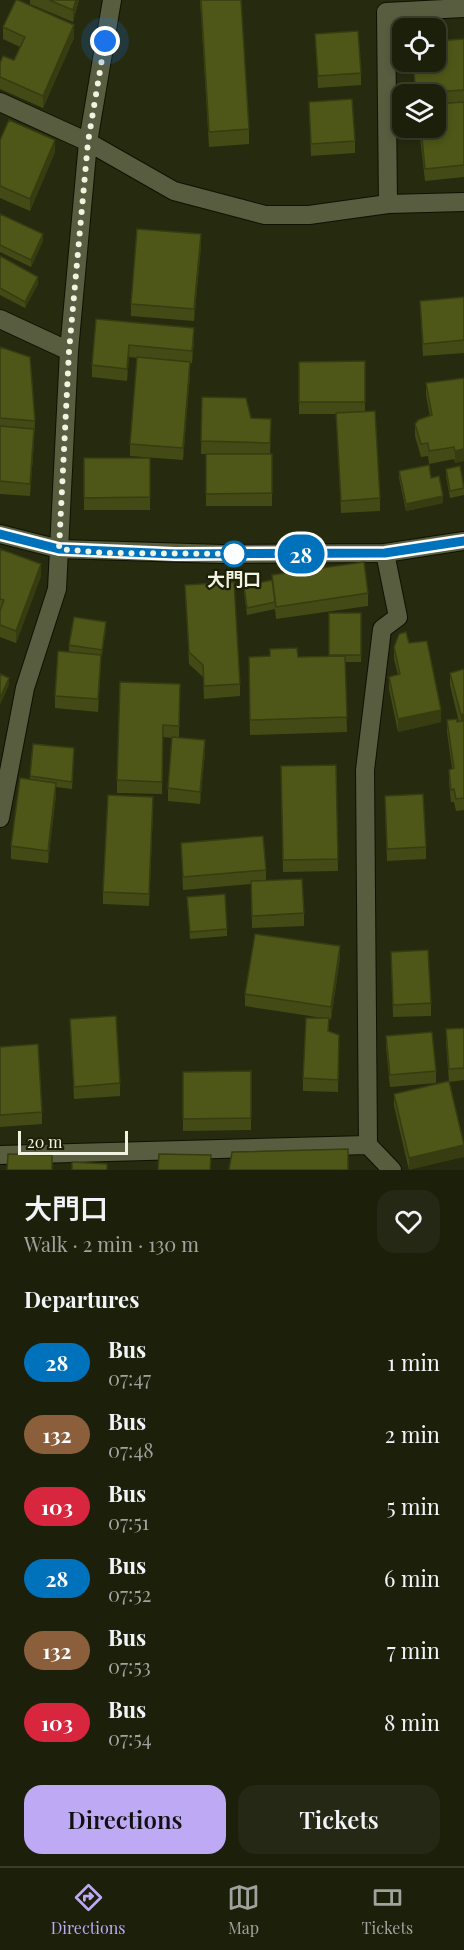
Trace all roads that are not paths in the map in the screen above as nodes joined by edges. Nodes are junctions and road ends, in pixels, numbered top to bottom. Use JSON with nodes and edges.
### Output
{"nodes":[{"id":1,"x":112,"y":0,"type":"edge"},
{"id":2,"x":464,"y":8,"type":"edge"},
{"id":3,"x":0,"y":102,"type":"edge"},
{"id":4,"x":88,"y":142,"type":"junction"},
{"id":5,"x":464,"y":202,"type":"edge"},
{"id":6,"x":388,"y":204,"type":"junction"},
{"id":7,"x":0,"y":320,"type":"edge"},
{"id":8,"x":69,"y":351,"type":"junction"},
{"id":9,"x":0,"y":534,"type":"edge"},
{"id":10,"x":464,"y":541,"type":"edge"},
{"id":11,"x":59,"y":549,"type":"junction"},
{"id":12,"x":385,"y":553,"type":"junction"},
{"id":13,"x":0,"y":818,"type":"edge"},
{"id":14,"x":368,"y":1145,"type":"junction"},
{"id":15,"x":0,"y":1155,"type":"edge"},
{"id":16,"x":392,"y":1170,"type":"edge"}],
"edges":[{"from":1,"to":4,"type":"street"},
{"from":2,"to":6,"type":"street"},
{"from":3,"to":4,"type":"street"},
{"from":4,"to":6,"type":"street"},
{"from":4,"to":8,"type":"street"},
{"from":5,"to":6,"type":"street"},
{"from":7,"to":8,"type":"street"},
{"from":8,"to":11,"type":"street"},
{"from":9,"to":11,"type":"street"},
{"from":10,"to":12,"type":"street"},
{"from":11,"to":12,"type":"street"},
{"from":11,"to":13,"type":"street"},
{"from":12,"to":14,"type":"street"},
{"from":14,"to":15,"type":"street"},
{"from":14,"to":16,"type":"street"}]}
